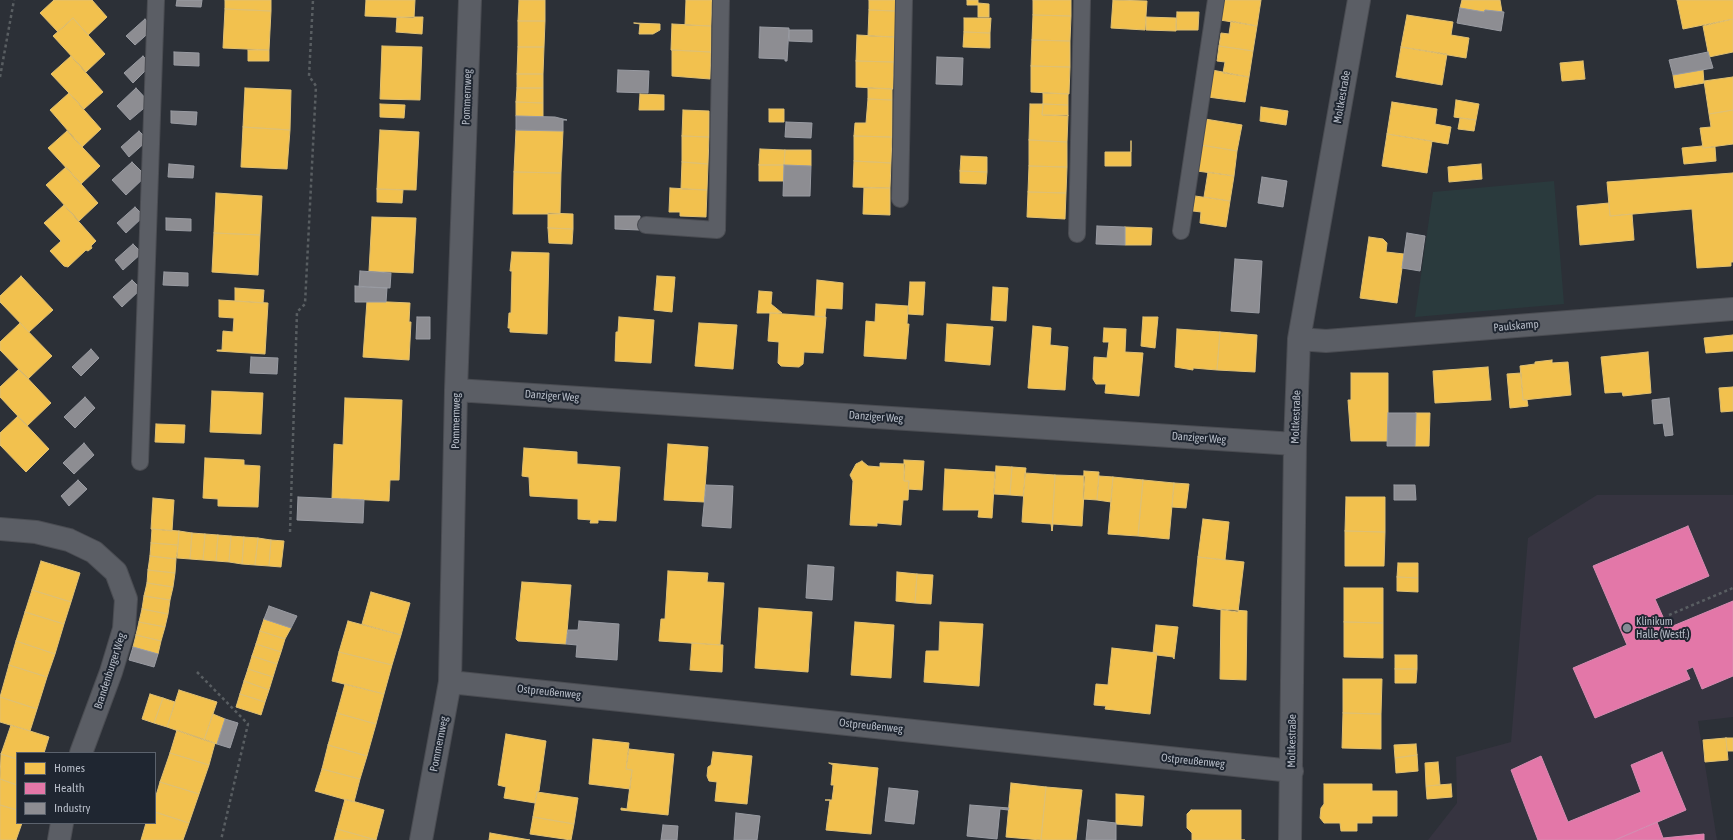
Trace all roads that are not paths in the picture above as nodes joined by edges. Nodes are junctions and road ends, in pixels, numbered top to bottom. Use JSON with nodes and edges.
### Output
{"nodes":[{"id":1,"x":156,"y":0,"type":"edge"},
{"id":2,"x":470,"y":0,"type":"edge"},
{"id":3,"x":722,"y":0,"type":"edge"},
{"id":4,"x":904,"y":0,"type":"edge"},
{"id":5,"x":1082,"y":0,"type":"edge"},
{"id":6,"x":1216,"y":0,"type":"edge"},
{"id":7,"x":1359,"y":0,"type":"edge"},
{"id":8,"x":900,"y":199,"type":"dead end"},
{"id":9,"x":646,"y":225,"type":"dead end"},
{"id":10,"x":1181,"y":231,"type":"dead end"},
{"id":11,"x":1077,"y":234,"type":"dead end"},
{"id":12,"x":1733,"y":309,"type":"edge"},
{"id":13,"x":1299,"y":339,"type":"junction"},
{"id":14,"x":456,"y":390,"type":"junction"},
{"id":15,"x":1295,"y":444,"type":"junction"},
{"id":16,"x":140,"y":462,"type":"dead end"},
{"id":17,"x":0,"y":529,"type":"edge"},
{"id":18,"x":450,"y":682,"type":"junction"},
{"id":19,"x":81,"y":752,"type":"edge"},
{"id":20,"x":1292,"y":771,"type":"junction"},
{"id":21,"x":62,"y":824,"type":"edge"},
{"id":22,"x":59,"y":840,"type":"edge"},
{"id":23,"x":421,"y":840,"type":"edge"},
{"id":24,"x":1290,"y":840,"type":"edge"}],
"edges":[{"from":1,"to":16,"type":"lane"},
{"from":2,"to":14,"type":"street","name":"Pommernweg"},
{"from":3,"to":9,"type":"lane"},
{"from":4,"to":8,"type":"lane"},
{"from":5,"to":11,"type":"lane"},
{"from":6,"to":10,"type":"lane"},
{"from":7,"to":13,"type":"street","name":"Moltkestraße"},
{"from":12,"to":13,"type":"street","name":"Paulskamp"},
{"from":13,"to":15,"type":"street","name":"Moltkestraße"},
{"from":14,"to":15,"type":"street","name":"Danziger Weg"},
{"from":14,"to":18,"type":"street","name":"Pommernweg"},
{"from":15,"to":20,"type":"street","name":"Moltkestraße"},
{"from":17,"to":19,"type":"street","name":"Brandenburger Weg"},
{"from":18,"to":20,"type":"street","name":"Ostpreußenweg"},
{"from":18,"to":23,"type":"street","name":"Pommernweg"},
{"from":20,"to":24,"type":"street","name":"Moltkestraße"},
{"from":21,"to":22,"type":"street"}]}
